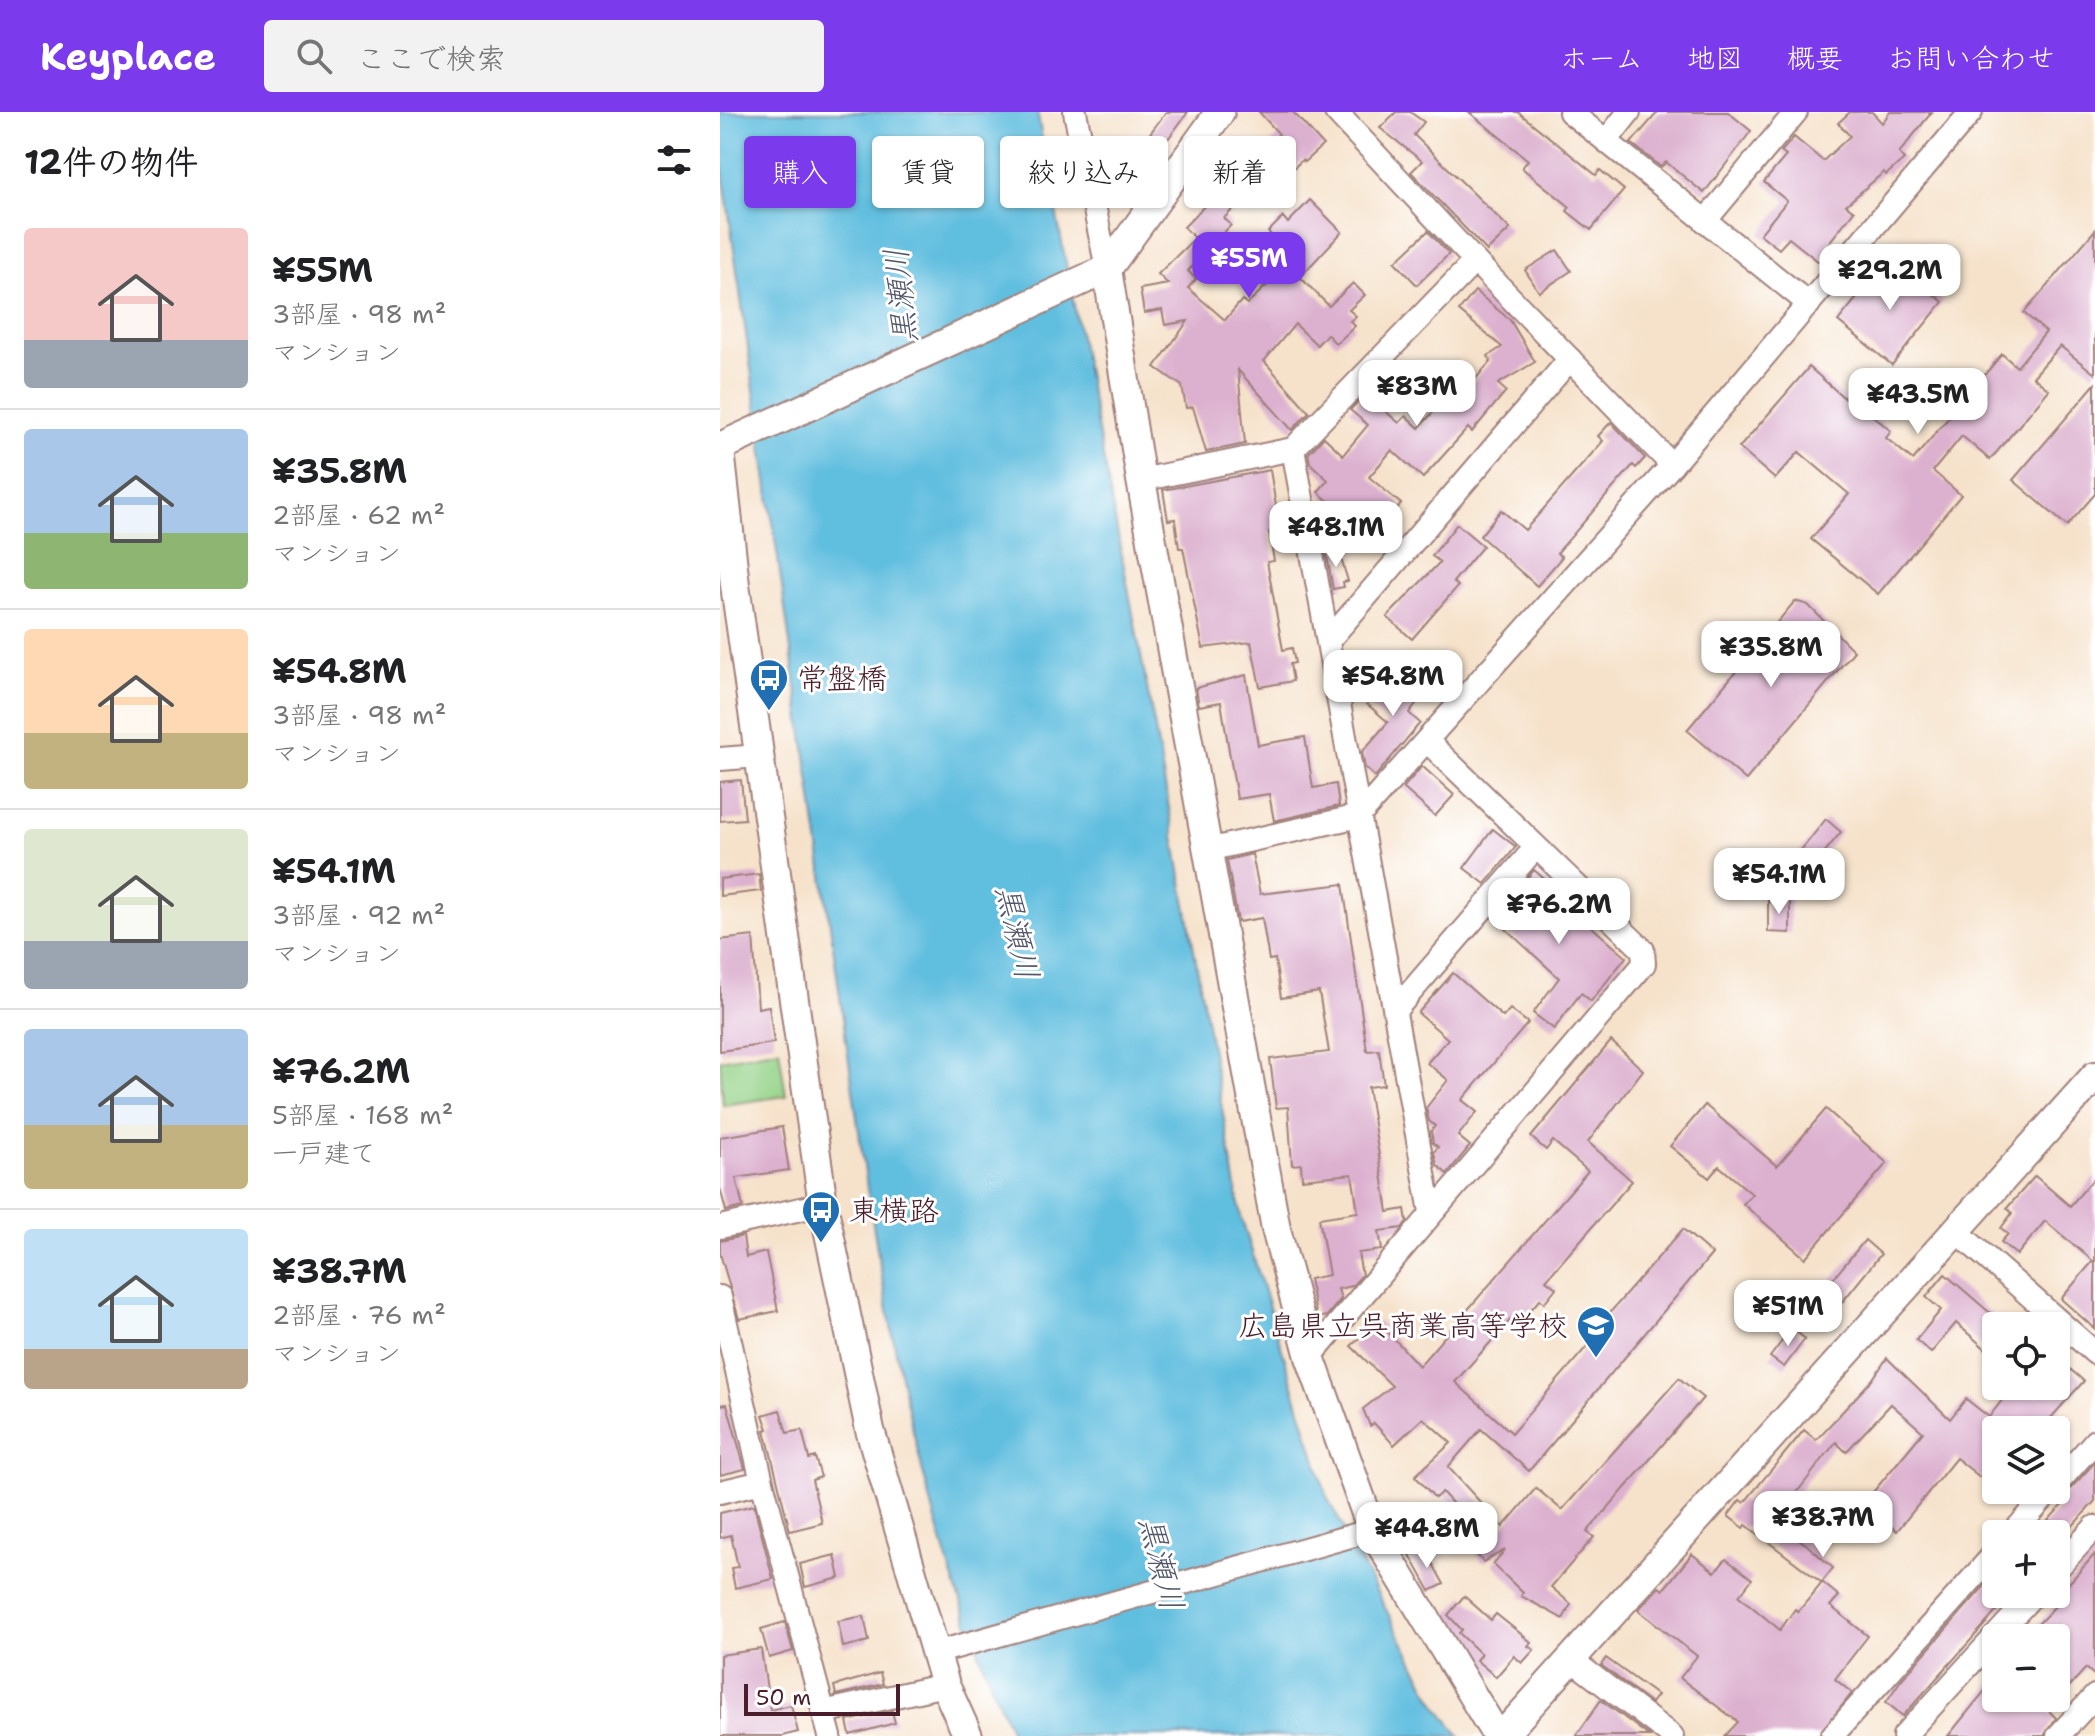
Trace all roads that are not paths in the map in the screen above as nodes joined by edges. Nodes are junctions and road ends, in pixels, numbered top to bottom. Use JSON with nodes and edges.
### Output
{"nodes":[{"id":1,"x":1075,"y":112,"type":"edge"},
{"id":2,"x":1220,"y":112,"type":"edge"},
{"id":3,"x":1336,"y":112,"type":"edge"},
{"id":4,"x":1570,"y":112,"type":"edge"},
{"id":5,"x":1629,"y":112,"type":"edge"},
{"id":6,"x":1796,"y":112,"type":"edge"},
{"id":7,"x":1971,"y":112,"type":"edge"},
{"id":8,"x":1606,"y":141,"type":"junction"},
{"id":9,"x":1705,"y":221,"type":"junction"},
{"id":10,"x":1475,"y":261,"type":"junction"},
{"id":11,"x":1100,"y":272,"type":"junction"},
{"id":12,"x":1809,"y":304,"type":"junction"},
{"id":13,"x":1570,"y":359,"type":"junction"},
{"id":14,"x":726,"y":446,"type":"edge"},
{"id":15,"x":1293,"y":449,"type":"junction"},
{"id":16,"x":1672,"y":465,"type":"junction"},
{"id":17,"x":1141,"y":480,"type":"junction"},
{"id":18,"x":728,"y":586,"type":"edge"},
{"id":19,"x":1329,"y":640,"type":"junction"},
{"id":20,"x":1427,"y":741,"type":"junction"},
{"id":21,"x":759,"y":756,"type":"junction"},
{"id":22,"x":720,"y":759,"type":"edge"},
{"id":23,"x":1359,"y":816,"type":"junction"},
{"id":24,"x":1535,"y":848,"type":"junction"},
{"id":25,"x":1207,"y":850,"type":"junction"},
{"id":26,"x":1397,"y":1008,"type":"junction"},
{"id":27,"x":2095,"y":1076,"type":"edge"},
{"id":28,"x":823,"y":1204,"type":"junction"},
{"id":29,"x":1431,"y":1212,"type":"junction"},
{"id":30,"x":720,"y":1227,"type":"edge"},
{"id":31,"x":1954,"y":1229,"type":"junction"},
{"id":32,"x":720,"y":1297,"type":"edge"},
{"id":33,"x":2095,"y":1353,"type":"edge"},
{"id":34,"x":1310,"y":1357,"type":"junction"},
{"id":35,"x":2095,"y":1441,"type":"edge"},
{"id":36,"x":2070,"y":1469,"type":"edge"},
{"id":37,"x":762,"y":1482,"type":"junction"},
{"id":38,"x":720,"y":1492,"type":"edge"},
{"id":39,"x":2039,"y":1504,"type":"edge"},
{"id":40,"x":2024,"y":1520,"type":"edge"},
{"id":41,"x":2095,"y":1527,"type":"edge"},
{"id":42,"x":1364,"y":1532,"type":"junction"},
{"id":43,"x":2070,"y":1555,"type":"edge"},
{"id":44,"x":1982,"y":1568,"type":"edge"},
{"id":45,"x":2021,"y":1608,"type":"edge"},
{"id":46,"x":944,"y":1650,"type":"junction"},
{"id":47,"x":1569,"y":1658,"type":"junction"},
{"id":48,"x":945,"y":1685,"type":"junction"},
{"id":49,"x":2095,"y":1696,"type":"edge"},
{"id":50,"x":824,"y":1729,"type":"edge"},
{"id":51,"x":968,"y":1736,"type":"edge"},
{"id":52,"x":1499,"y":1736,"type":"edge"},
{"id":53,"x":1672,"y":1736,"type":"edge"},
{"id":54,"x":1832,"y":1736,"type":"edge"},
{"id":55,"x":1904,"y":1736,"type":"edge"},
{"id":56,"x":2058,"y":1736,"type":"edge"}],
"edges":[{"from":1,"to":11,"type":"street"},
{"from":2,"to":11,"type":"street"},
{"from":3,"to":10,"type":"street"},
{"from":4,"to":8,"type":"street"},
{"from":5,"to":8,"type":"street"},
{"from":6,"to":9,"type":"street"},
{"from":7,"to":12,"type":"street"},
{"from":8,"to":9,"type":"street"},
{"from":9,"to":12,"type":"street"},
{"from":10,"to":13,"type":"street"},
{"from":10,"to":15,"type":"street"},
{"from":11,"to":14,"type":"street"},
{"from":11,"to":17,"type":"street"},
{"from":12,"to":16,"type":"street"},
{"from":13,"to":16,"type":"street"},
{"from":13,"to":19,"type":"street"},
{"from":14,"to":18,"type":"street"},
{"from":15,"to":17,"type":"street"},
{"from":15,"to":19,"type":"street"},
{"from":16,"to":20,"type":"street"},
{"from":17,"to":25,"type":"street"},
{"from":18,"to":21,"type":"street"},
{"from":19,"to":23,"type":"street"},
{"from":20,"to":23,"type":"street"},
{"from":20,"to":24,"type":"street"},
{"from":21,"to":22,"type":"street"},
{"from":21,"to":28,"type":"street"},
{"from":23,"to":25,"type":"street"},
{"from":23,"to":26,"type":"street"},
{"from":24,"to":26,"type":"street"},
{"from":24,"to":29,"type":"street"},
{"from":25,"to":34,"type":"street"},
{"from":26,"to":29,"type":"street"},
{"from":27,"to":31,"type":"street"},
{"from":28,"to":30,"type":"street"},
{"from":28,"to":46,"type":"street"},
{"from":29,"to":34,"type":"street"},
{"from":31,"to":33,"type":"street"},
{"from":31,"to":47,"type":"street"},
{"from":32,"to":37,"type":"street"},
{"from":34,"to":42,"type":"street"},
{"from":35,"to":36,"type":"street"},
{"from":37,"to":38,"type":"street"},
{"from":37,"to":50,"type":"street"},
{"from":39,"to":40,"type":"street"},
{"from":41,"to":43,"type":"street"},
{"from":42,"to":46,"type":"street"},
{"from":42,"to":52,"type":"street"},
{"from":44,"to":54,"type":"street"},
{"from":45,"to":55,"type":"street"},
{"from":46,"to":48,"type":"street"},
{"from":47,"to":52,"type":"street"},
{"from":47,"to":53,"type":"street"},
{"from":48,"to":50,"type":"street"},
{"from":48,"to":51,"type":"street"},
{"from":49,"to":56,"type":"street"}]}
